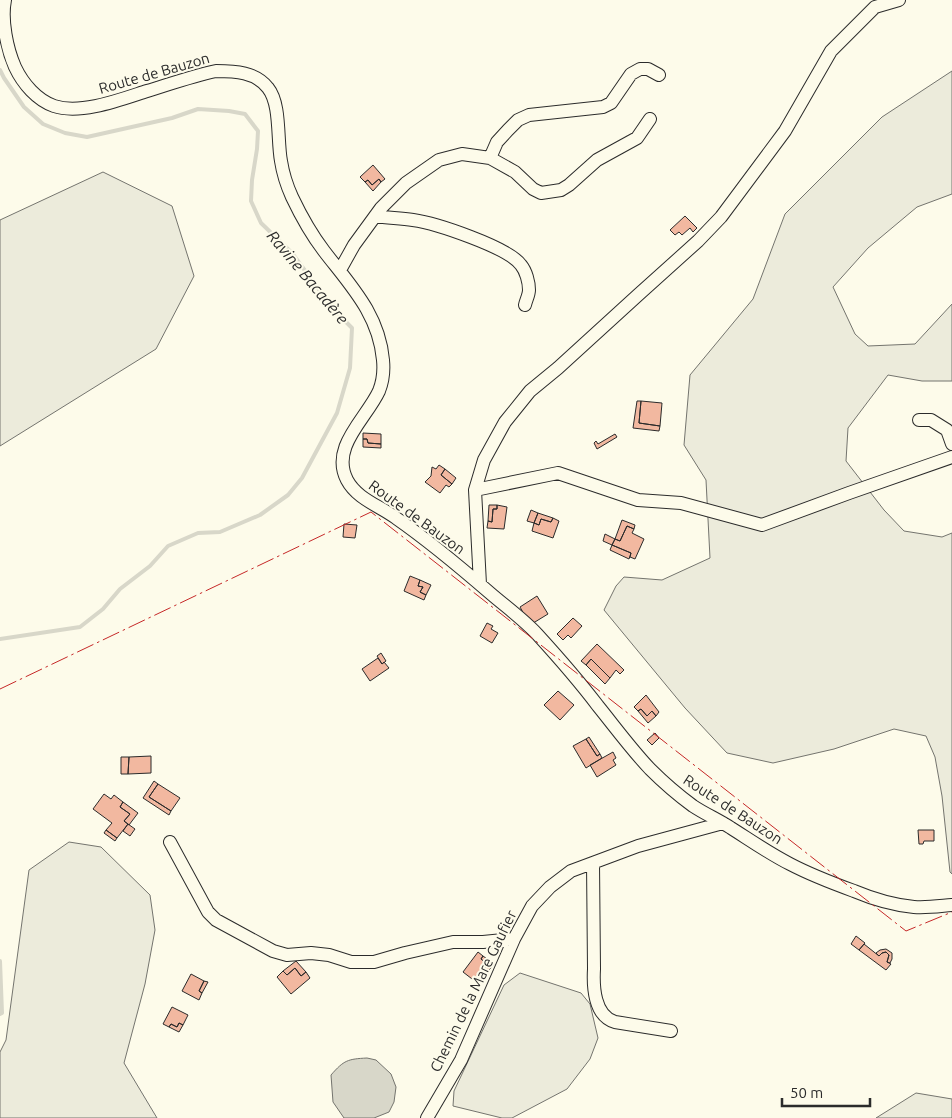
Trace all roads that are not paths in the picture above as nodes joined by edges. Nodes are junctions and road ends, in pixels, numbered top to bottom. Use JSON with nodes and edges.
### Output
{"nodes":[{"id":1,"x":5,"y":0,"type":"edge"},
{"id":2,"x":899,"y":0,"type":"edge"},
{"id":3,"x":659,"y":75,"type":"dead end"},
{"id":4,"x":650,"y":119,"type":"dead end"},
{"id":5,"x":490,"y":158,"type":"junction"},
{"id":6,"x":375,"y":216,"type":"junction"},
{"id":7,"x":340,"y":270,"type":"junction"},
{"id":8,"x":525,"y":305,"type":"dead end"},
{"id":9,"x":919,"y":420,"type":"dead end"},
{"id":10,"x":952,"y":444,"type":"edge"},
{"id":11,"x":952,"y":457,"type":"edge"},
{"id":12,"x":475,"y":490,"type":"junction"},
{"id":13,"x":480,"y":584,"type":"junction"},
{"id":14,"x":723,"y":823,"type":"junction"},
{"id":15,"x":170,"y":842,"type":"dead end"},
{"id":16,"x":593,"y":863,"type":"junction"},
{"id":17,"x":952,"y":905,"type":"edge"},
{"id":18,"x":514,"y":939,"type":"junction"},
{"id":19,"x":671,"y":1031,"type":"dead end"},
{"id":20,"x":427,"y":1118,"type":"edge"}],
"edges":[{"from":1,"to":7,"type":"street","name":"Route de Bauzon"},
{"from":2,"to":12,"type":"street"},
{"from":3,"to":5,"type":"street"},
{"from":4,"to":5,"type":"street"},
{"from":5,"to":6,"type":"street"},
{"from":6,"to":7,"type":"street"},
{"from":6,"to":8,"type":"street"},
{"from":7,"to":13,"type":"street","name":"Route de Bauzon"},
{"from":9,"to":10,"type":"street"},
{"from":11,"to":12,"type":"street"},
{"from":12,"to":13,"type":"street"},
{"from":13,"to":14,"type":"street","name":"Route de Bauzon"},
{"from":14,"to":16,"type":"street","name":"Chemin de la Mare Gaufier"},
{"from":14,"to":17,"type":"street","name":"Route de Bauzon"},
{"from":15,"to":18,"type":"street"},
{"from":16,"to":18,"type":"street","name":"Chemin de la Mare Gaufier"},
{"from":16,"to":19,"type":"street"},
{"from":18,"to":20,"type":"street","name":"Chemin de la Mare Gaufier"}]}
